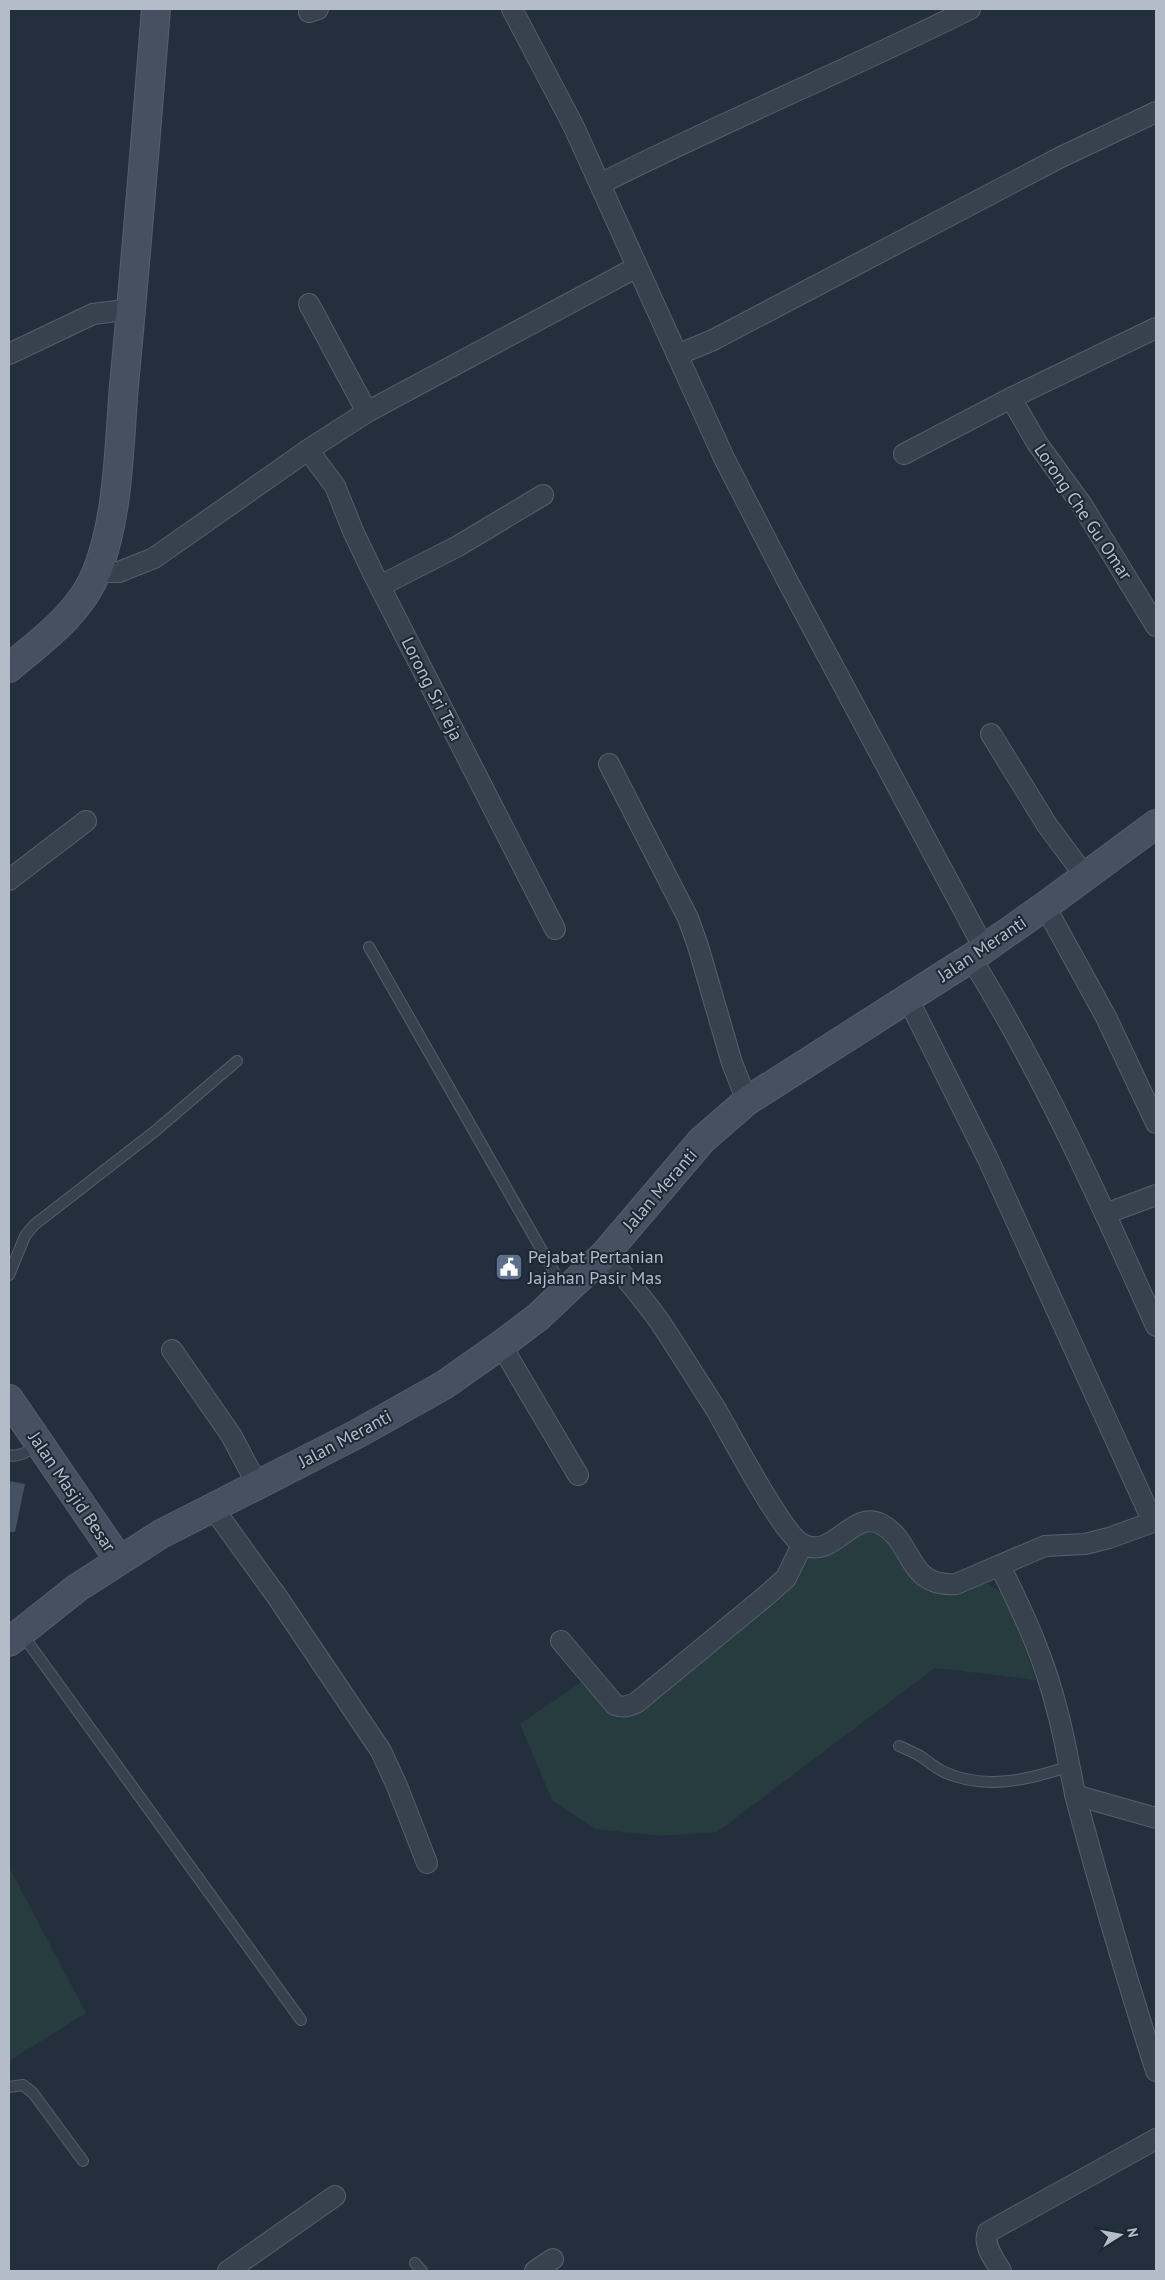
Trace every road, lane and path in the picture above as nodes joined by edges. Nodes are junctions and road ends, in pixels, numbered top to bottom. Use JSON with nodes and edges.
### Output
{"nodes":[{"id":1,"x":156,"y":9,"type":"edge"},
{"id":2,"x":512,"y":9,"type":"edge"},
{"id":3,"x":970,"y":9,"type":"edge"},
{"id":4,"x":1156,"y":112,"type":"edge"},
{"id":5,"x":600,"y":184,"type":"junction"},
{"id":6,"x":637,"y":267,"type":"junction"},
{"id":7,"x":309,"y":304,"type":"dead end"},
{"id":8,"x":132,"y":309,"type":"junction"},
{"id":9,"x":1156,"y":328,"type":"edge"},
{"id":10,"x":9,"y":354,"type":"edge"},
{"id":11,"x":677,"y":355,"type":"junction"},
{"id":12,"x":1011,"y":398,"type":"junction"},
{"id":13,"x":367,"y":412,"type":"junction"},
{"id":14,"x":308,"y":450,"type":"junction"},
{"id":15,"x":904,"y":454,"type":"dead end"},
{"id":16,"x":542,"y":495,"type":"dead end"},
{"id":17,"x":97,"y":572,"type":"junction"},
{"id":18,"x":380,"y":586,"type":"junction"},
{"id":19,"x":1156,"y":626,"type":"edge"},
{"id":20,"x":9,"y":668,"type":"edge"},
{"id":21,"x":992,"y":734,"type":"dead end"},
{"id":22,"x":609,"y":764,"type":"dead end"},
{"id":23,"x":86,"y":821,"type":"dead end"},
{"id":24,"x":1156,"y":824,"type":"edge"},
{"id":25,"x":1085,"y":876,"type":"junction"},
{"id":26,"x":9,"y":880,"type":"edge"},
{"id":27,"x":1045,"y":906,"type":"junction"},
{"id":28,"x":555,"y":929,"type":"dead end"},
{"id":29,"x":369,"y":947,"type":"dead end"},
{"id":30,"x":978,"y":953,"type":"junction"},
{"id":31,"x":908,"y":999,"type":"junction"},
{"id":32,"x":237,"y":1061,"type":"dead end"},
{"id":33,"x":747,"y":1101,"type":"junction"},
{"id":34,"x":1156,"y":1123,"type":"edge"},
{"id":35,"x":1156,"y":1195,"type":"edge"},
{"id":36,"x":1105,"y":1214,"type":"junction"},
{"id":37,"x":605,"y":1254,"type":"junction"},
{"id":38,"x":9,"y":1275,"type":"edge"},
{"id":39,"x":566,"y":1292,"type":"junction"},
{"id":40,"x":1156,"y":1326,"type":"edge"},
{"id":41,"x":501,"y":1345,"type":"junction"},
{"id":42,"x":172,"y":1350,"type":"dead end"},
{"id":43,"x":9,"y":1398,"type":"edge"},
{"id":44,"x":39,"y":1444,"type":"junction"},
{"id":45,"x":9,"y":1456,"type":"edge"},
{"id":46,"x":578,"y":1475,"type":"dead end"},
{"id":47,"x":257,"y":1484,"type":"junction"},
{"id":48,"x":213,"y":1508,"type":"junction"},
{"id":49,"x":1155,"y":1521,"type":"edge"},
{"id":50,"x":802,"y":1544,"type":"junction"},
{"id":51,"x":119,"y":1560,"type":"junction"},
{"id":52,"x":1000,"y":1566,"type":"junction"},
{"id":53,"x":15,"y":1637,"type":"edge"},
{"id":54,"x":561,"y":1641,"type":"dead end"},
{"id":55,"x":899,"y":1746,"type":"dead end"},
{"id":56,"x":1070,"y":1766,"type":"junction"},
{"id":57,"x":1075,"y":1795,"type":"junction"},
{"id":58,"x":1156,"y":1818,"type":"edge"},
{"id":59,"x":427,"y":1863,"type":"dead end"},
{"id":60,"x":301,"y":2020,"type":"dead end"},
{"id":61,"x":1156,"y":2071,"type":"edge"},
{"id":62,"x":9,"y":2087,"type":"edge"},
{"id":63,"x":1156,"y":2139,"type":"edge"},
{"id":64,"x":83,"y":2161,"type":"dead end"},
{"id":65,"x":335,"y":2196,"type":"dead end"},
{"id":66,"x":553,"y":2258,"type":"dead end"},
{"id":67,"x":228,"y":2271,"type":"edge"},
{"id":68,"x":535,"y":2271,"type":"edge"},
{"id":69,"x":1001,"y":2271,"type":"edge"}],
"edges":[{"from":1,"to":8,"type":"street"},
{"from":2,"to":5,"type":"street"},
{"from":3,"to":5,"type":"street"},
{"from":4,"to":11,"type":"street"},
{"from":5,"to":6,"type":"street"},
{"from":6,"to":11,"type":"street"},
{"from":6,"to":13,"type":"street"},
{"from":7,"to":13,"type":"street"},
{"from":8,"to":10,"type":"street"},
{"from":8,"to":17,"type":"street"},
{"from":9,"to":12,"type":"street"},
{"from":11,"to":30,"type":"street"},
{"from":12,"to":15,"type":"street"},
{"from":12,"to":19,"type":"street","name":"Lorong Che Gu Omar"},
{"from":13,"to":14,"type":"street"},
{"from":14,"to":17,"type":"street"},
{"from":14,"to":18,"type":"street","name":"Lorong Sri Teja"},
{"from":16,"to":18,"type":"street"},
{"from":17,"to":20,"type":"street"},
{"from":18,"to":28,"type":"street","name":"Lorong Sri Teja"},
{"from":21,"to":25,"type":"street"},
{"from":22,"to":33,"type":"street"},
{"from":23,"to":26,"type":"street"},
{"from":24,"to":25,"type":"street","name":"Jalan Meranti"},
{"from":25,"to":27,"type":"street","name":"Jalan Meranti"},
{"from":27,"to":30,"type":"street","name":"Jalan Meranti"},
{"from":27,"to":34,"type":"street"},
{"from":29,"to":39,"type":"lane"},
{"from":30,"to":31,"type":"street","name":"Jalan Meranti"},
{"from":30,"to":36,"type":"street"},
{"from":31,"to":33,"type":"street","name":"Jalan Meranti"},
{"from":31,"to":49,"type":"street"},
{"from":32,"to":38,"type":"lane"},
{"from":33,"to":37,"type":"street","name":"Jalan Meranti"},
{"from":35,"to":36,"type":"street"},
{"from":36,"to":40,"type":"street"},
{"from":37,"to":39,"type":"street","name":"Jalan Meranti"},
{"from":37,"to":50,"type":"street"},
{"from":39,"to":41,"type":"street","name":"Jalan Meranti"},
{"from":41,"to":46,"type":"street"},
{"from":41,"to":47,"type":"street","name":"Jalan Meranti"},
{"from":42,"to":47,"type":"street"},
{"from":43,"to":44,"type":"street","name":"Jalan Masjid Besar"},
{"from":44,"to":45,"type":"lane"},
{"from":44,"to":51,"type":"street","name":"Jalan Masjid Besar"},
{"from":47,"to":48,"type":"street","name":"Jalan Meranti"},
{"from":48,"to":51,"type":"street","name":"Jalan Meranti"},
{"from":48,"to":59,"type":"street"},
{"from":49,"to":52,"type":"street"},
{"from":50,"to":52,"type":"street"},
{"from":50,"to":54,"type":"street"},
{"from":51,"to":53,"type":"street","name":"Jalan Meranti"},
{"from":52,"to":56,"type":"street"},
{"from":53,"to":60,"type":"lane"},
{"from":55,"to":56,"type":"lane"},
{"from":56,"to":57,"type":"street"},
{"from":57,"to":58,"type":"street"},
{"from":57,"to":61,"type":"street"},
{"from":62,"to":64,"type":"lane"},
{"from":63,"to":69,"type":"street"},
{"from":65,"to":67,"type":"street"},
{"from":66,"to":68,"type":"street"}]}
